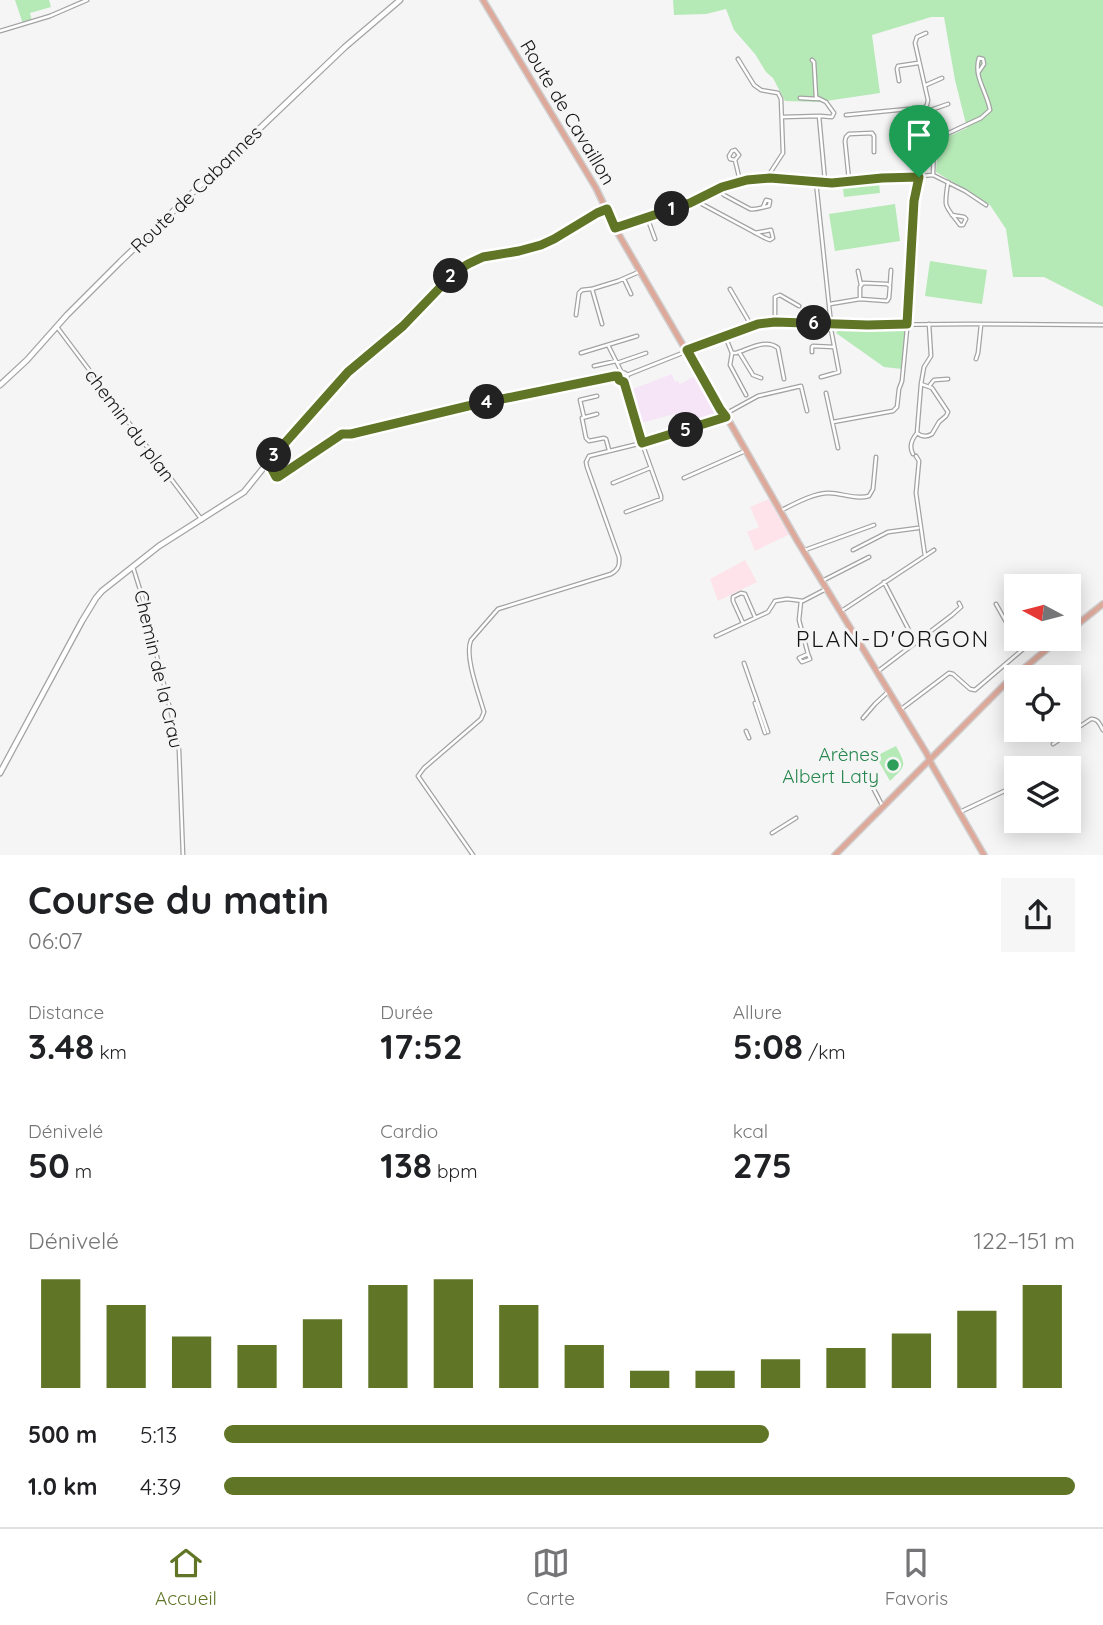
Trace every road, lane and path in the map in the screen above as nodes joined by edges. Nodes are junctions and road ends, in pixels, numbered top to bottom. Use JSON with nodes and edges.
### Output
{"nodes":[{"id":1,"x":88,"y":0,"type":"edge"},
{"id":2,"x":400,"y":0,"type":"edge"},
{"id":3,"x":483,"y":0,"type":"edge"},
{"id":4,"x":0,"y":31,"type":"edge"},
{"id":5,"x":926,"y":33,"type":"dead end"},
{"id":6,"x":738,"y":59,"type":"dead end"},
{"id":7,"x":812,"y":60,"type":"dead end"},
{"id":8,"x":919,"y":63,"type":"junction"},
{"id":9,"x":978,"y":73,"type":"dead end"},
{"id":10,"x":942,"y":78,"type":"dead end"},
{"id":11,"x":899,"y":81,"type":"dead end"},
{"id":12,"x":925,"y":85,"type":"junction"},
{"id":13,"x":800,"y":98,"type":"dead end"},
{"id":14,"x":818,"y":99,"type":"junction"},
{"id":15,"x":948,"y":104,"type":"dead end"},
{"id":16,"x":914,"y":110,"type":"junction"},
{"id":17,"x":923,"y":111,"type":"junction"},
{"id":18,"x":819,"y":116,"type":"junction"},
{"id":19,"x":846,"y":116,"type":"dead end"},
{"id":20,"x":783,"y":117,"type":"junction"},
{"id":21,"x":921,"y":117,"type":"junction"},
{"id":22,"x":935,"y":142,"type":"junction"},
{"id":23,"x":874,"y":152,"type":"dead end"},
{"id":24,"x":735,"y":160,"type":"dead end"},
{"id":25,"x":933,"y":175,"type":"junction"},
{"id":26,"x":919,"y":177,"type":"junction"},
{"id":27,"x":770,"y":178,"type":"junction"},
{"id":28,"x":740,"y":181,"type":"junction"},
{"id":29,"x":849,"y":181,"type":"junction"},
{"id":30,"x":816,"y":182,"type":"junction"},
{"id":31,"x":825,"y":182,"type":"junction"},
{"id":32,"x":948,"y":182,"type":"junction"},
{"id":33,"x":718,"y":189,"type":"junction"},
{"id":34,"x":698,"y":200,"type":"junction"},
{"id":35,"x":986,"y":205,"type":"dead end"},
{"id":36,"x":763,"y":207,"type":"dead end"},
{"id":37,"x":607,"y":209,"type":"junction"},
{"id":38,"x":952,"y":215,"type":"dead end"},
{"id":39,"x":647,"y":217,"type":"junction"},
{"id":40,"x":615,"y":228,"type":"junction"},
{"id":41,"x":755,"y":233,"type":"junction"},
{"id":42,"x":655,"y":239,"type":"dead end"},
{"id":43,"x":891,"y":270,"type":"dead end"},
{"id":44,"x":640,"y":271,"type":"junction"},
{"id":45,"x":858,"y":271,"type":"dead end"},
{"id":46,"x":624,"y":279,"type":"junction"},
{"id":47,"x":861,"y":285,"type":"junction"},
{"id":48,"x":890,"y":286,"type":"junction"},
{"id":49,"x":592,"y":289,"type":"junction"},
{"id":50,"x":730,"y":289,"type":"dead end"},
{"id":51,"x":631,"y":294,"type":"dead end"},
{"id":52,"x":860,"y":299,"type":"junction"},
{"id":53,"x":830,"y":304,"type":"junction"},
{"id":54,"x":799,"y":306,"type":"dead end"},
{"id":55,"x":576,"y":315,"type":"dead end"},
{"id":56,"x":775,"y":322,"type":"junction"},
{"id":57,"x":602,"y":324,"type":"dead end"},
{"id":58,"x":831,"y":324,"type":"junction"},
{"id":59,"x":907,"y":324,"type":"junction"},
{"id":60,"x":929,"y":324,"type":"junction"},
{"id":61,"x":981,"y":324,"type":"junction"},
{"id":62,"x":1103,"y":325,"type":"edge"},
{"id":63,"x":751,"y":326,"type":"junction"},
{"id":64,"x":58,"y":328,"type":"junction"},
{"id":65,"x":637,"y":336,"type":"dead end"},
{"id":66,"x":725,"y":336,"type":"junction"},
{"id":67,"x":608,"y":345,"type":"junction"},
{"id":68,"x":834,"y":347,"type":"junction"},
{"id":69,"x":687,"y":350,"type":"junction"},
{"id":70,"x":739,"y":352,"type":"junction"},
{"id":71,"x":812,"y":352,"type":"dead end"},
{"id":72,"x":581,"y":353,"type":"dead end"},
{"id":73,"x":646,"y":353,"type":"dead end"},
{"id":74,"x":732,"y":353,"type":"junction"},
{"id":75,"x":976,"y":359,"type":"dead end"},
{"id":76,"x":617,"y":362,"type":"junction"},
{"id":77,"x":594,"y":366,"type":"dead end"},
{"id":78,"x":622,"y":373,"type":"junction"},
{"id":79,"x":627,"y":375,"type":"junction"},
{"id":80,"x":618,"y":376,"type":"junction"},
{"id":81,"x":821,"y":377,"type":"dead end"},
{"id":82,"x":761,"y":378,"type":"dead end"},
{"id":83,"x":784,"y":379,"type":"dead end"},
{"id":84,"x":948,"y":379,"type":"dead end"},
{"id":85,"x":624,"y":382,"type":"junction"},
{"id":86,"x":921,"y":384,"type":"junction"},
{"id":87,"x":0,"y":385,"type":"edge"},
{"id":88,"x":930,"y":386,"type":"junction"},
{"id":89,"x":826,"y":393,"type":"dead end"},
{"id":90,"x":746,"y":395,"type":"dead end"},
{"id":91,"x":597,"y":396,"type":"dead end"},
{"id":92,"x":807,"y":411,"type":"dead end"},
{"id":93,"x":597,"y":414,"type":"dead end"},
{"id":94,"x":725,"y":416,"type":"junction"},
{"id":95,"x":584,"y":417,"type":"junction"},
{"id":96,"x":833,"y":422,"type":"junction"},
{"id":97,"x":916,"y":433,"type":"junction"},
{"id":98,"x":642,"y":443,"type":"junction"},
{"id":99,"x":838,"y":448,"type":"dead end"},
{"id":100,"x":609,"y":450,"type":"junction"},
{"id":101,"x":745,"y":451,"type":"junction"},
{"id":102,"x":876,"y":457,"type":"dead end"},
{"id":103,"x":268,"y":462,"type":"junction"},
{"id":104,"x":650,"y":468,"type":"junction"},
{"id":105,"x":684,"y":478,"type":"dead end"},
{"id":106,"x":612,"y":483,"type":"dead end"},
{"id":107,"x":780,"y":511,"type":"junction"},
{"id":108,"x":625,"y":512,"type":"dead end"},
{"id":109,"x":202,"y":520,"type":"junction"},
{"id":110,"x":874,"y":525,"type":"dead end"},
{"id":111,"x":920,"y":528,"type":"junction"},
{"id":112,"x":853,"y":550,"type":"dead end"},
{"id":113,"x":934,"y":550,"type":"dead end"},
{"id":114,"x":803,"y":551,"type":"junction"},
{"id":115,"x":925,"y":556,"type":"junction"},
{"id":116,"x":869,"y":557,"type":"dead end"},
{"id":117,"x":133,"y":567,"type":"junction"},
{"id":118,"x":822,"y":581,"type":"junction"},
{"id":119,"x":884,"y":582,"type":"junction"},
{"id":120,"x":827,"y":589,"type":"junction"},
{"id":121,"x":800,"y":601,"type":"junction"},
{"id":122,"x":959,"y":603,"type":"dead end"},
{"id":123,"x":996,"y":604,"type":"dead end"},
{"id":124,"x":1103,"y":604,"type":"edge"},
{"id":125,"x":840,"y":612,"type":"junction"},
{"id":126,"x":756,"y":617,"type":"junction"},
{"id":127,"x":1004,"y":618,"type":"edge"},
{"id":128,"x":1082,"y":621,"type":"edge"},
{"id":129,"x":743,"y":623,"type":"junction"},
{"id":130,"x":716,"y":636,"type":"dead end"},
{"id":131,"x":914,"y":640,"type":"dead end"},
{"id":132,"x":1019,"y":651,"type":"edge"},
{"id":133,"x":1045,"y":651,"type":"edge"},
{"id":134,"x":808,"y":654,"type":"dead end"},
{"id":135,"x":744,"y":663,"type":"dead end"},
{"id":136,"x":877,"y":672,"type":"junction"},
{"id":137,"x":889,"y":691,"type":"junction"},
{"id":138,"x":755,"y":703,"type":"dead end"},
{"id":139,"x":900,"y":710,"type":"junction"},
{"id":140,"x":863,"y":718,"type":"dead end"},
{"id":141,"x":1103,"y":730,"type":"edge"},
{"id":142,"x":746,"y":731,"type":"dead end"},
{"id":143,"x":749,"y":738,"type":"dead end"},
{"id":144,"x":1053,"y":744,"type":"dead end"},
{"id":145,"x":930,"y":760,"type":"junction"},
{"id":146,"x":0,"y":773,"type":"edge"},
{"id":147,"x":866,"y":774,"type":"dead end"},
{"id":148,"x":1004,"y":791,"type":"edge"},
{"id":149,"x":883,"y":807,"type":"junction"},
{"id":150,"x":960,"y":812,"type":"junction"},
{"id":151,"x":796,"y":818,"type":"dead end"},
{"id":152,"x":772,"y":833,"type":"dead end"},
{"id":153,"x":183,"y":855,"type":"edge"},
{"id":154,"x":473,"y":855,"type":"edge"},
{"id":155,"x":835,"y":855,"type":"edge"},
{"id":156,"x":984,"y":855,"type":"edge"}],
"edges":[{"from":1,"to":4,"type":"street"},
{"from":2,"to":64,"type":"street","name":"Route de Cabannes"},
{"from":3,"to":37,"type":"main road","name":"Route de Cavaillon"},
{"from":5,"to":8,"type":"street"},
{"from":6,"to":20,"type":"street"},
{"from":7,"to":14,"type":"street"},
{"from":8,"to":11,"type":"street"},
{"from":8,"to":12,"type":"street"},
{"from":9,"to":22,"type":"street"},
{"from":10,"to":12,"type":"street"},
{"from":12,"to":17,"type":"street"},
{"from":13,"to":14,"type":"street"},
{"from":14,"to":18,"type":"street"},
{"from":15,"to":17,"type":"street"},
{"from":16,"to":17,"type":"street"},
{"from":16,"to":19,"type":"street"},
{"from":16,"to":21,"type":"street"},
{"from":17,"to":21,"type":"street"},
{"from":18,"to":20,"type":"street"},
{"from":18,"to":31,"type":"street"},
{"from":20,"to":27,"type":"street"},
{"from":21,"to":22,"type":"street"},
{"from":22,"to":25,"type":"street"},
{"from":23,"to":29,"type":"street"},
{"from":24,"to":28,"type":"street"},
{"from":25,"to":26,"type":"street"},
{"from":25,"to":32,"type":"street"},
{"from":26,"to":29,"type":"street"},
{"from":26,"to":59,"type":"street"},
{"from":27,"to":28,"type":"street"},
{"from":27,"to":30,"type":"street"},
{"from":28,"to":33,"type":"street"},
{"from":29,"to":31,"type":"street"},
{"from":30,"to":31,"type":"street"},
{"from":30,"to":53,"type":"street"},
{"from":32,"to":35,"type":"street"},
{"from":32,"to":38,"type":"street"},
{"from":33,"to":34,"type":"street"},
{"from":33,"to":36,"type":"street"},
{"from":34,"to":39,"type":"street"},
{"from":34,"to":41,"type":"street"},
{"from":37,"to":40,"type":"main road","name":"Route de Cavaillon"},
{"from":37,"to":103,"type":"street"},
{"from":39,"to":40,"type":"street"},
{"from":39,"to":42,"type":"street"},
{"from":40,"to":44,"type":"main road","name":"Route de Cavaillon"},
{"from":41,"to":41,"type":"street"},
{"from":43,"to":48,"type":"street"},
{"from":44,"to":46,"type":"street"},
{"from":44,"to":69,"type":"main road","name":"Route de Cavaillon"},
{"from":45,"to":47,"type":"street"},
{"from":46,"to":49,"type":"street"},
{"from":46,"to":51,"type":"street"},
{"from":47,"to":48,"type":"street"},
{"from":47,"to":52,"type":"street"},
{"from":48,"to":52,"type":"street"},
{"from":49,"to":55,"type":"street"},
{"from":49,"to":57,"type":"street"},
{"from":50,"to":63,"type":"street"},
{"from":52,"to":53,"type":"street"},
{"from":53,"to":58,"type":"street"},
{"from":54,"to":56,"type":"street"},
{"from":56,"to":58,"type":"street"},
{"from":56,"to":63,"type":"street"},
{"from":58,"to":59,"type":"street"},
{"from":58,"to":68,"type":"street"},
{"from":59,"to":60,"type":"street"},
{"from":59,"to":96,"type":"street"},
{"from":60,"to":61,"type":"street"},
{"from":60,"to":86,"type":"street"},
{"from":61,"to":62,"type":"street"},
{"from":61,"to":75,"type":"street"},
{"from":63,"to":66,"type":"street"},
{"from":64,"to":87,"type":"street","name":"Route de Cabannes"},
{"from":64,"to":109,"type":"street","name":"chemin du plan"},
{"from":65,"to":67,"type":"street"},
{"from":66,"to":69,"type":"street"},
{"from":66,"to":74,"type":"street"},
{"from":67,"to":72,"type":"street"},
{"from":67,"to":76,"type":"street"},
{"from":68,"to":71,"type":"street"},
{"from":68,"to":81,"type":"street"},
{"from":69,"to":79,"type":"street"},
{"from":69,"to":94,"type":"main road","name":"Route de Cavaillon"},
{"from":70,"to":74,"type":"street"},
{"from":70,"to":82,"type":"street"},
{"from":70,"to":83,"type":"street"},
{"from":73,"to":76,"type":"street"},
{"from":74,"to":90,"type":"street"},
{"from":76,"to":77,"type":"street"},
{"from":76,"to":78,"type":"street"},
{"from":78,"to":79,"type":"street"},
{"from":78,"to":80,"type":"street"},
{"from":79,"to":85,"type":"street"},
{"from":80,"to":85,"type":"street"},
{"from":80,"to":103,"type":"street"},
{"from":84,"to":88,"type":"street"},
{"from":85,"to":98,"type":"street"},
{"from":86,"to":88,"type":"street"},
{"from":86,"to":97,"type":"street"},
{"from":88,"to":97,"type":"street"},
{"from":89,"to":96,"type":"street"},
{"from":91,"to":95,"type":"street"},
{"from":92,"to":94,"type":"street"},
{"from":93,"to":95,"type":"street"},
{"from":94,"to":98,"type":"street"},
{"from":94,"to":101,"type":"main road","name":"Route de Cavaillon"},
{"from":95,"to":100,"type":"street"},
{"from":96,"to":99,"type":"street"},
{"from":97,"to":111,"type":"street"},
{"from":98,"to":100,"type":"street"},
{"from":98,"to":104,"type":"street"},
{"from":100,"to":154,"type":"street"},
{"from":101,"to":105,"type":"street"},
{"from":101,"to":107,"type":"main road","name":"Route de Cavaillon"},
{"from":102,"to":107,"type":"street"},
{"from":103,"to":109,"type":"street"},
{"from":104,"to":106,"type":"street"},
{"from":104,"to":108,"type":"street"},
{"from":107,"to":114,"type":"main road","name":"Route de Cavaillon"},
{"from":109,"to":117,"type":"street"},
{"from":110,"to":114,"type":"street"},
{"from":111,"to":112,"type":"street"},
{"from":111,"to":115,"type":"street"},
{"from":113,"to":115,"type":"street"},
{"from":114,"to":118,"type":"main road","name":"Route de Cavaillon"},
{"from":115,"to":119,"type":"street"},
{"from":116,"to":118,"type":"street"},
{"from":117,"to":146,"type":"street"},
{"from":117,"to":153,"type":"street","name":"Chemin de la Crau"},
{"from":118,"to":120,"type":"main road","name":"Route de Cavaillon"},
{"from":119,"to":125,"type":"street"},
{"from":119,"to":131,"type":"street"},
{"from":120,"to":121,"type":"street"},
{"from":120,"to":125,"type":"main road","name":"Route de Cavaillon"},
{"from":121,"to":126,"type":"street"},
{"from":121,"to":134,"type":"street"},
{"from":122,"to":136,"type":"street"},
{"from":123,"to":127,"type":"street"},
{"from":124,"to":128,"type":"main road"},
{"from":125,"to":136,"type":"main road","name":"Route de Cavaillon"},
{"from":126,"to":129,"type":"street"},
{"from":126,"to":129,"type":"street"},
{"from":129,"to":130,"type":"street"},
{"from":132,"to":139,"type":"street"},
{"from":133,"to":145,"type":"main road"},
{"from":135,"to":138,"type":"street"},
{"from":136,"to":137,"type":"main road","name":"Route de Cavaillon"},
{"from":137,"to":139,"type":"main road","name":"Route de Cavaillon"},
{"from":137,"to":140,"type":"street"},
{"from":139,"to":145,"type":"main road","name":"Route de Cavaillon"},
{"from":141,"to":144,"type":"street"},
{"from":142,"to":143,"type":"street"},
{"from":145,"to":149,"type":"main road"},
{"from":145,"to":150,"type":"main road","name":"Route de Cavaillon"},
{"from":147,"to":149,"type":"street"},
{"from":148,"to":150,"type":"street"},
{"from":149,"to":155,"type":"main road"},
{"from":150,"to":156,"type":"main road","name":"Route de Cavaillon"},
{"from":151,"to":152,"type":"street"}]}
